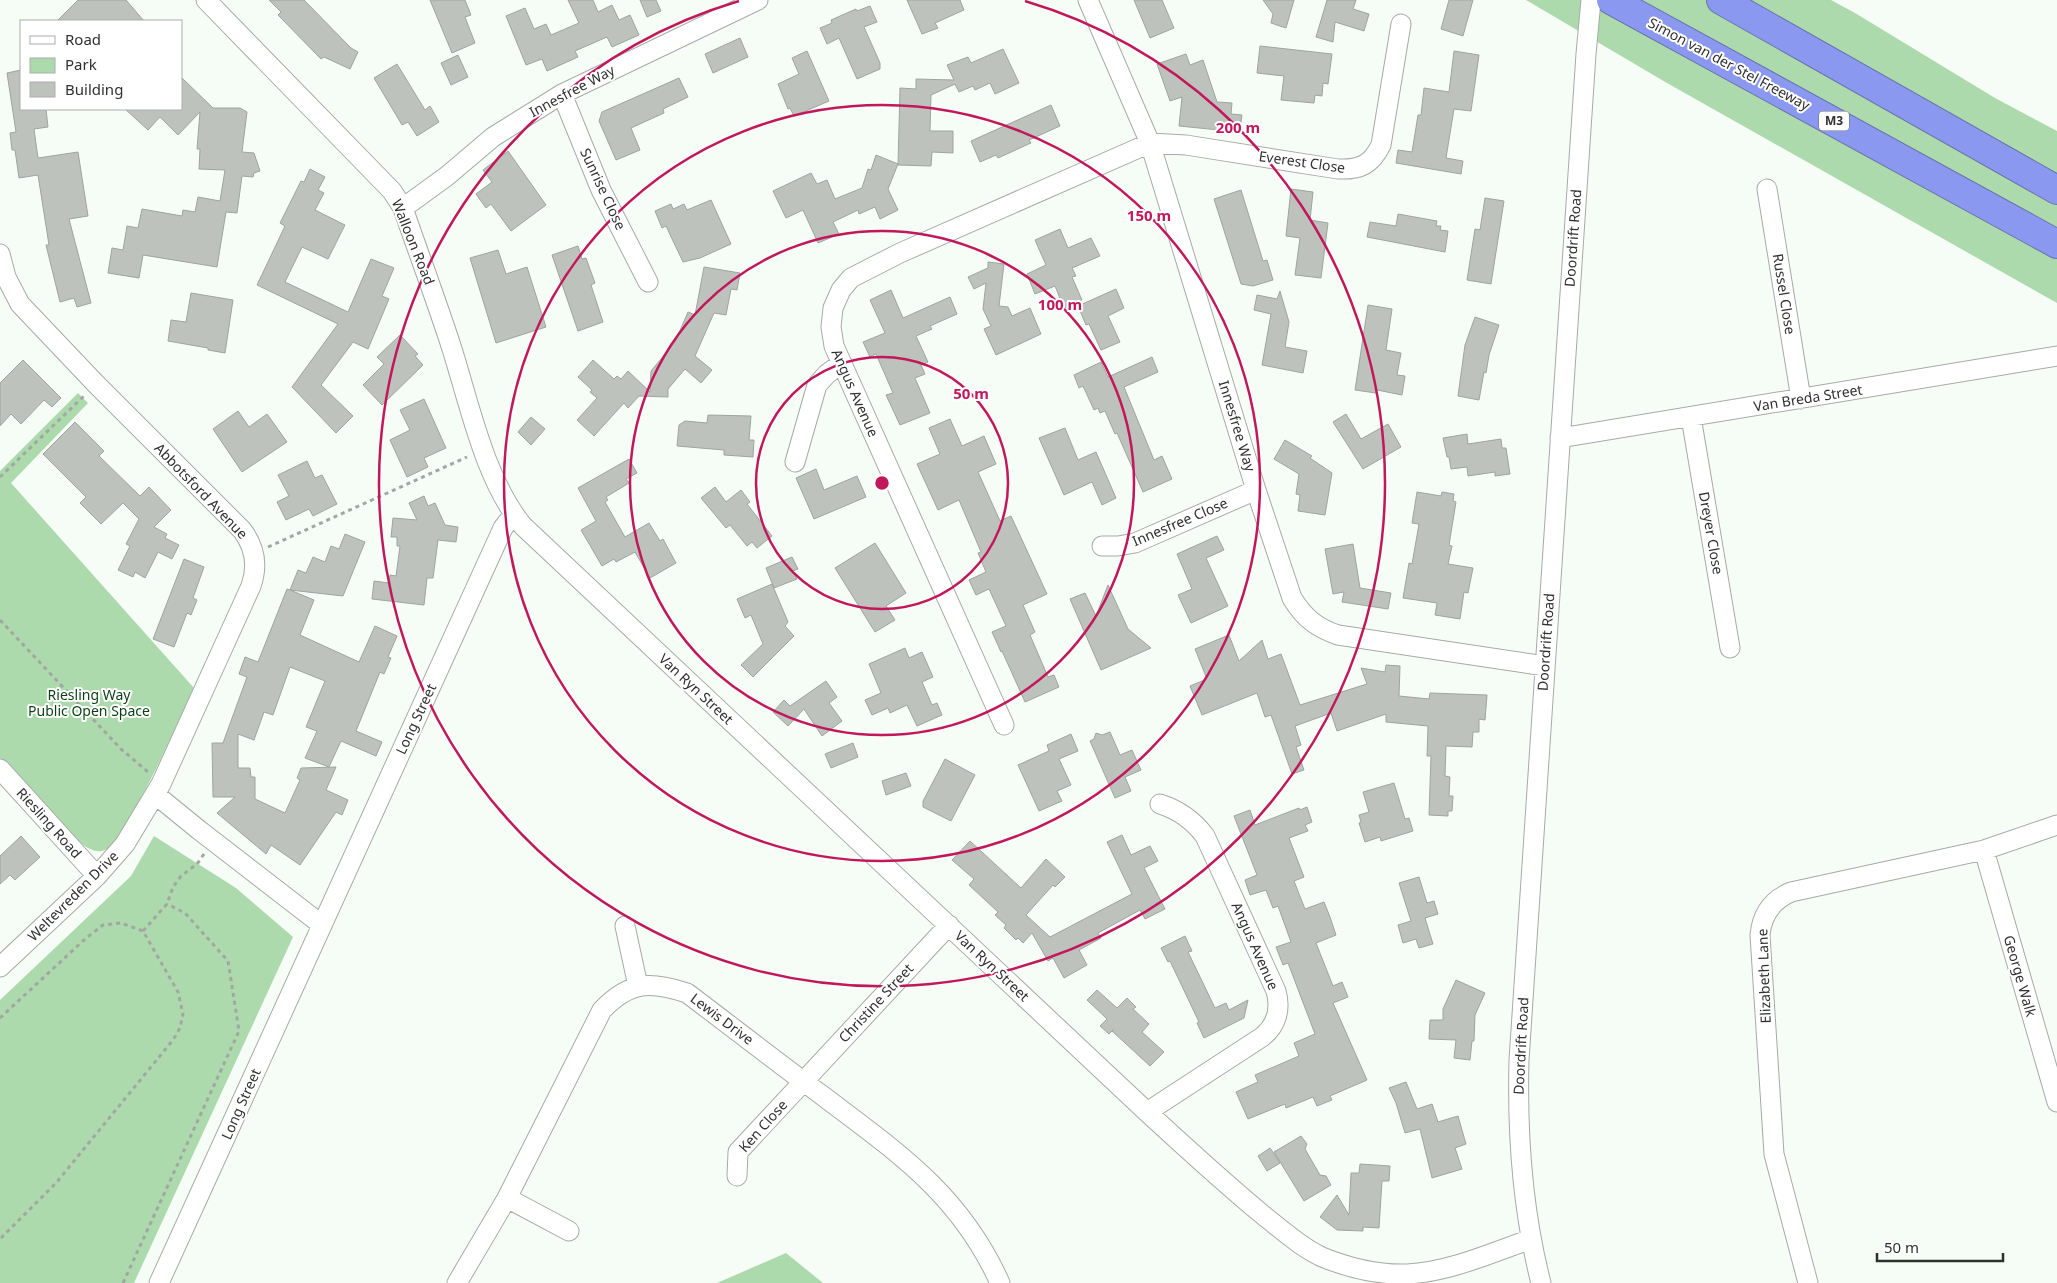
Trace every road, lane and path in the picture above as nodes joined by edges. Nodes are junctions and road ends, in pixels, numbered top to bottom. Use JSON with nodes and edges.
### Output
{"nodes":[{"id":1,"x":758,"y":0,"type":"edge"},
{"id":2,"x":1088,"y":0,"type":"edge"},
{"id":3,"x":1591,"y":0,"type":"edge"},
{"id":4,"x":1611,"y":0,"type":"edge"},
{"id":5,"x":1721,"y":0,"type":"edge"},
{"id":6,"x":213,"y":2,"type":"edge"},
{"id":7,"x":725,"y":7,"type":"edge"},
{"id":8,"x":1401,"y":24,"type":"dead end"},
{"id":9,"x":562,"y":94,"type":"junction"},
{"id":10,"x":1150,"y":143,"type":"junction"},
{"id":11,"x":1767,"y":189,"type":"dead end"},
{"id":12,"x":2057,"y":190,"type":"edge"},
{"id":13,"x":402,"y":208,"type":"junction"},
{"id":14,"x":2057,"y":244,"type":"edge"},
{"id":15,"x":0,"y":254,"type":"edge"},
{"id":16,"x":648,"y":282,"type":"dead end"},
{"id":17,"x":2057,"y":356,"type":"edge"},
{"id":18,"x":842,"y":363,"type":"junction"},
{"id":19,"x":96,"y":384,"type":"junction"},
{"id":20,"x":1801,"y":399,"type":"junction"},
{"id":21,"x":1691,"y":417,"type":"junction"},
{"id":22,"x":1560,"y":438,"type":"junction"},
{"id":23,"x":484,"y":449,"type":"junction"},
{"id":24,"x":795,"y":462,"type":"dead end"},
{"id":25,"x":0,"y":477,"type":"edge"},
{"id":26,"x":1256,"y":490,"type":"junction"},
{"id":27,"x":513,"y":515,"type":"junction"},
{"id":28,"x":1102,"y":546,"type":"dead end"},
{"id":29,"x":254,"y":554,"type":"junction"},
{"id":30,"x":0,"y":620,"type":"edge"},
{"id":31,"x":1730,"y":648,"type":"dead end"},
{"id":32,"x":1544,"y":666,"type":"junction"},
{"id":33,"x":1004,"y":724,"type":"dead end"},
{"id":34,"x":0,"y":770,"type":"edge"},
{"id":35,"x":158,"y":789,"type":"junction"},
{"id":36,"x":1160,"y":804,"type":"dead end"},
{"id":37,"x":2057,"y":825,"type":"edge"},
{"id":38,"x":213,"y":841,"type":"junction"},
{"id":39,"x":1984,"y":850,"type":"junction"},
{"id":40,"x":97,"y":876,"type":"junction"},
{"id":41,"x":166,"y":904,"type":"junction"},
{"id":42,"x":322,"y":925,"type":"junction"},
{"id":43,"x":949,"y":925,"type":"junction"},
{"id":44,"x":625,"y":926,"type":"dead end"},
{"id":45,"x":143,"y":931,"type":"junction"},
{"id":46,"x":0,"y":967,"type":"edge"},
{"id":47,"x":638,"y":986,"type":"junction"},
{"id":48,"x":0,"y":1018,"type":"edge"},
{"id":49,"x":803,"y":1081,"type":"junction"},
{"id":50,"x":2057,"y":1102,"type":"edge"},
{"id":51,"x":1147,"y":1112,"type":"junction"},
{"id":52,"x":737,"y":1176,"type":"dead end"},
{"id":53,"x":507,"y":1198,"type":"junction"},
{"id":54,"x":569,"y":1231,"type":"dead end"},
{"id":55,"x":1531,"y":1238,"type":"junction"},
{"id":56,"x":0,"y":1239,"type":"edge"},
{"id":57,"x":1390,"y":1279,"type":"edge"},
{"id":58,"x":123,"y":1283,"type":"edge"},
{"id":59,"x":159,"y":1283,"type":"edge"},
{"id":60,"x":457,"y":1283,"type":"edge"},
{"id":61,"x":1000,"y":1283,"type":"edge"},
{"id":62,"x":1541,"y":1283,"type":"edge"},
{"id":63,"x":1808,"y":1283,"type":"edge"}],
"edges":[{"from":1,"to":7,"type":"street","name":"Innesfree Way"},
{"from":2,"to":10,"type":"street","name":"Innesfree Way"},
{"from":3,"to":22,"type":"street","name":"Doordrift Road"},
{"from":4,"to":14,"type":"highway","name":"Simon van der Stel Freeway","number":"M3"},
{"from":5,"to":12,"type":"highway"},
{"from":6,"to":13,"type":"street","name":"Walloon Road"},
{"from":7,"to":9,"type":"street","name":"Innesfree Way"},
{"from":8,"to":10,"type":"street","name":"Everest Close"},
{"from":9,"to":13,"type":"street","name":"Innesfree Way"},
{"from":9,"to":16,"type":"street","name":"Sunrise Close"},
{"from":10,"to":18,"type":"street","name":"Angus Avenue"},
{"from":10,"to":26,"type":"street","name":"Innesfree Way"},
{"from":11,"to":20,"type":"street","name":"Russel Close"},
{"from":13,"to":23,"type":"street","name":"Walloon Road"},
{"from":15,"to":19,"type":"street","name":"Abbotsford Avenue"},
{"from":17,"to":20,"type":"street","name":"Van Breda Street"},
{"from":18,"to":24,"type":"street"},
{"from":18,"to":33,"type":"street","name":"Angus Avenue"},
{"from":19,"to":25,"type":"path"},
{"from":19,"to":29,"type":"street","name":"Abbotsford Avenue"},
{"from":20,"to":21,"type":"street","name":"Van Breda Street"},
{"from":21,"to":22,"type":"street","name":"Van Breda Street"},
{"from":21,"to":31,"type":"street","name":"Dreyer Close"},
{"from":22,"to":32,"type":"street","name":"Doordrift Road"},
{"from":23,"to":27,"type":"street","name":"Walloon Road"},
{"from":23,"to":29,"type":"path"},
{"from":26,"to":28,"type":"street","name":"Innesfree Close"},
{"from":26,"to":32,"type":"street","name":"Innesfree Way"},
{"from":27,"to":42,"type":"street","name":"Long Street"},
{"from":27,"to":43,"type":"street","name":"Van Ryn Street"},
{"from":29,"to":35,"type":"street","name":"Abbotsford Avenue"},
{"from":30,"to":35,"type":"path"},
{"from":32,"to":55,"type":"street","name":"Doordrift Road"},
{"from":34,"to":40,"type":"street","name":"Riesling Road"},
{"from":35,"to":38,"type":"street"},
{"from":35,"to":40,"type":"street","name":"Weltevreden Drive"},
{"from":36,"to":51,"type":"street","name":"Angus Avenue"},
{"from":37,"to":39,"type":"street","name":"Elizabeth Lane"},
{"from":38,"to":41,"type":"path"},
{"from":38,"to":42,"type":"street"},
{"from":39,"to":50,"type":"street","name":"George Walk"},
{"from":39,"to":63,"type":"street","name":"Elizabeth Lane"},
{"from":40,"to":46,"type":"street","name":"Weltevreden Drive"},
{"from":41,"to":45,"type":"path"},
{"from":41,"to":58,"type":"path"},
{"from":42,"to":59,"type":"street","name":"Long Street"},
{"from":43,"to":49,"type":"street","name":"Christine Street"},
{"from":43,"to":51,"type":"street","name":"Van Ryn Street"},
{"from":44,"to":47,"type":"street"},
{"from":45,"to":48,"type":"path"},
{"from":45,"to":56,"type":"path"},
{"from":47,"to":49,"type":"street","name":"Lewis Drive"},
{"from":47,"to":53,"type":"street","name":"Lewis Drive"},
{"from":49,"to":52,"type":"street","name":"Ken Close"},
{"from":49,"to":61,"type":"street","name":"Lewis Drive"},
{"from":51,"to":57,"type":"street","name":"Van Ryn Street"},
{"from":53,"to":54,"type":"street"},
{"from":53,"to":60,"type":"street","name":"Lewis Drive"},
{"from":55,"to":57,"type":"street","name":"Van Ryn Street"},
{"from":55,"to":62,"type":"street","name":"Doordrift Road"}]}
